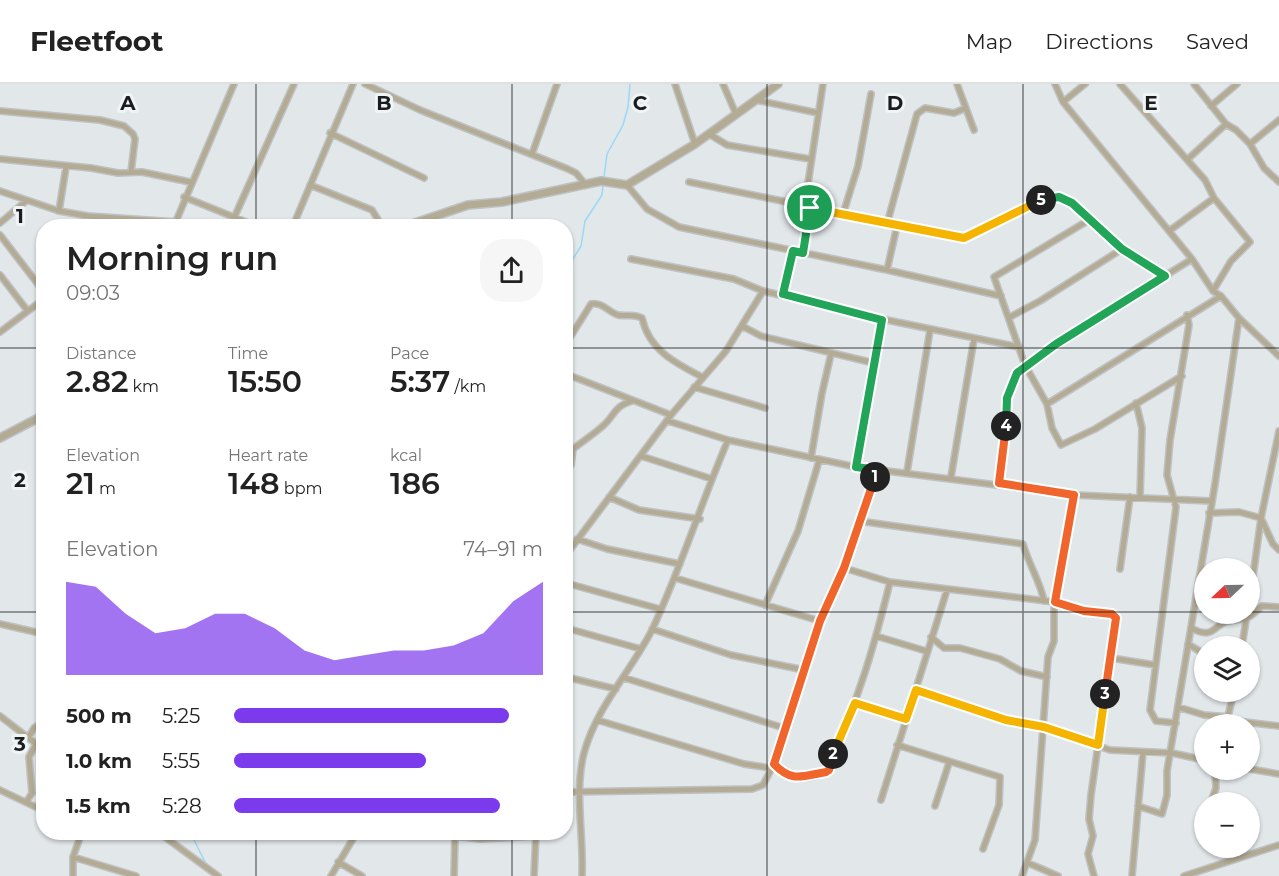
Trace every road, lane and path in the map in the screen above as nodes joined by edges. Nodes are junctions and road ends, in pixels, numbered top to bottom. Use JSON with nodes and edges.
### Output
{"nodes":[{"id":1,"x":234,"y":84,"type":"edge"},
{"id":2,"x":294,"y":84,"type":"edge"},
{"id":3,"x":353,"y":84,"type":"edge"},
{"id":4,"x":365,"y":84,"type":"edge"},
{"id":5,"x":557,"y":84,"type":"edge"},
{"id":6,"x":675,"y":84,"type":"edge"},
{"id":7,"x":723,"y":84,"type":"edge"},
{"id":8,"x":778,"y":84,"type":"edge"},
{"id":9,"x":823,"y":84,"type":"edge"},
{"id":10,"x":957,"y":84,"type":"edge"},
{"id":11,"x":1055,"y":84,"type":"edge"},
{"id":12,"x":1085,"y":84,"type":"edge"},
{"id":13,"x":1120,"y":84,"type":"edge"},
{"id":14,"x":1194,"y":84,"type":"edge"},
{"id":15,"x":1237,"y":84,"type":"edge"},
{"id":16,"x":871,"y":94,"type":"dead end"},
{"id":17,"x":756,"y":100,"type":"junction"},
{"id":18,"x":1063,"y":102,"type":"junction"},
{"id":19,"x":1211,"y":106,"type":"junction"},
{"id":20,"x":966,"y":108,"type":"junction"},
{"id":21,"x":0,"y":111,"type":"edge"},
{"id":22,"x":736,"y":114,"type":"junction"},
{"id":23,"x":818,"y":114,"type":"junction"},
{"id":24,"x":1279,"y":120,"type":"edge"},
{"id":25,"x":1226,"y":124,"type":"junction"},
{"id":26,"x":974,"y":130,"type":"dead end"},
{"id":27,"x":330,"y":133,"type":"junction"},
{"id":28,"x":709,"y":134,"type":"junction"},
{"id":29,"x":695,"y":144,"type":"junction"},
{"id":30,"x":1250,"y":144,"type":"junction"},
{"id":31,"x":532,"y":154,"type":"junction"},
{"id":32,"x":0,"y":159,"type":"edge"},
{"id":33,"x":810,"y":159,"type":"junction"},
{"id":34,"x":1188,"y":159,"type":"junction"},
{"id":35,"x":66,"y":167,"type":"junction"},
{"id":36,"x":131,"y":172,"type":"junction"},
{"id":37,"x":424,"y":178,"type":"dead end"},
{"id":38,"x":190,"y":182,"type":"junction"},
{"id":39,"x":689,"y":182,"type":"dead end"},
{"id":40,"x":1279,"y":182,"type":"edge"},
{"id":41,"x":310,"y":185,"type":"junction"},
{"id":42,"x":586,"y":185,"type":"junction"},
{"id":43,"x":627,"y":185,"type":"junction"},
{"id":44,"x":0,"y":191,"type":"edge"},
{"id":45,"x":184,"y":197,"type":"junction"},
{"id":46,"x":1214,"y":198,"type":"junction"},
{"id":47,"x":26,"y":201,"type":"junction"},
{"id":48,"x":810,"y":208,"type":"junction"},
{"id":49,"x":59,"y":211,"type":"junction"},
{"id":50,"x":843,"y":214,"type":"junction"},
{"id":51,"x":234,"y":218,"type":"joint"},
{"id":52,"x":130,"y":219,"type":"edge"},
{"id":53,"x":177,"y":219,"type":"edge"},
{"id":54,"x":296,"y":219,"type":"edge"},
{"id":55,"x":378,"y":219,"type":"edge"},
{"id":56,"x":427,"y":219,"type":"edge"},
{"id":57,"x":1089,"y":220,"type":"junction"},
{"id":58,"x":0,"y":223,"type":"edge"},
{"id":59,"x":887,"y":224,"type":"junction"},
{"id":60,"x":897,"y":226,"type":"junction"},
{"id":61,"x":1169,"y":231,"type":"junction"},
{"id":62,"x":0,"y":236,"type":"edge"},
{"id":63,"x":1122,"y":249,"type":"junction"},
{"id":64,"x":793,"y":251,"type":"junction"},
{"id":65,"x":803,"y":253,"type":"junction"},
{"id":66,"x":631,"y":259,"type":"dead end"},
{"id":67,"x":1192,"y":259,"type":"junction"},
{"id":68,"x":887,"y":270,"type":"junction"},
{"id":69,"x":0,"y":274,"type":"edge"},
{"id":70,"x":1165,"y":276,"type":"junction"},
{"id":71,"x":36,"y":282,"type":"edge"},
{"id":72,"x":763,"y":291,"type":"junction"},
{"id":73,"x":1213,"y":291,"type":"junction"},
{"id":74,"x":783,"y":294,"type":"junction"},
{"id":75,"x":1001,"y":296,"type":"junction"},
{"id":76,"x":1221,"y":296,"type":"junction"},
{"id":77,"x":36,"y":304,"type":"edge"},
{"id":78,"x":27,"y":310,"type":"junction"},
{"id":79,"x":1187,"y":315,"type":"junction"},
{"id":80,"x":1010,"y":317,"type":"junction"},
{"id":81,"x":1239,"y":318,"type":"junction"},
{"id":82,"x":882,"y":320,"type":"junction"},
{"id":83,"x":742,"y":326,"type":"junction"},
{"id":84,"x":930,"y":330,"type":"junction"},
{"id":85,"x":0,"y":332,"type":"edge"},
{"id":86,"x":573,"y":333,"type":"edge"},
{"id":87,"x":974,"y":339,"type":"junction"},
{"id":88,"x":1019,"y":347,"type":"junction"},
{"id":89,"x":831,"y":354,"type":"junction"},
{"id":90,"x":1279,"y":356,"type":"edge"},
{"id":91,"x":874,"y":363,"type":"junction"},
{"id":92,"x":1025,"y":365,"type":"junction"},
{"id":93,"x":1182,"y":376,"type":"junction"},
{"id":94,"x":573,"y":377,"type":"edge"},
{"id":95,"x":702,"y":377,"type":"junction"},
{"id":96,"x":694,"y":387,"type":"junction"},
{"id":97,"x":633,"y":400,"type":"junction"},
{"id":98,"x":1136,"y":403,"type":"junction"},
{"id":99,"x":1047,"y":404,"type":"junction"},
{"id":100,"x":765,"y":408,"type":"dead end"},
{"id":101,"x":670,"y":418,"type":"junction"},
{"id":102,"x":36,"y":419,"type":"edge"},
{"id":103,"x":1279,"y":431,"type":"edge"},
{"id":104,"x":0,"y":438,"type":"edge"},
{"id":105,"x":728,"y":440,"type":"junction"},
{"id":106,"x":573,"y":449,"type":"edge"},
{"id":107,"x":641,"y":456,"type":"junction"},
{"id":108,"x":811,"y":458,"type":"junction"},
{"id":109,"x":819,"y":461,"type":"junction"},
{"id":110,"x":856,"y":467,"type":"junction"},
{"id":111,"x":878,"y":470,"type":"junction"},
{"id":112,"x":907,"y":472,"type":"junction"},
{"id":113,"x":951,"y":477,"type":"junction"},
{"id":114,"x":712,"y":479,"type":"junction"},
{"id":115,"x":999,"y":483,"type":"junction"},
{"id":116,"x":1074,"y":495,"type":"junction"},
{"id":117,"x":609,"y":497,"type":"junction"},
{"id":118,"x":1130,"y":497,"type":"junction"},
{"id":119,"x":1140,"y":497,"type":"junction"},
{"id":120,"x":1175,"y":501,"type":"junction"},
{"id":121,"x":1211,"y":501,"type":"junction"},
{"id":122,"x":1209,"y":513,"type":"junction"},
{"id":123,"x":1261,"y":518,"type":"junction"},
{"id":124,"x":700,"y":519,"type":"junction"},
{"id":125,"x":859,"y":521,"type":"junction"},
{"id":126,"x":577,"y":539,"type":"junction"},
{"id":127,"x":573,"y":545,"type":"edge"},
{"id":128,"x":1279,"y":550,"type":"edge"},
{"id":129,"x":1256,"y":558,"type":"edge"},
{"id":130,"x":680,"y":564,"type":"junction"},
{"id":131,"x":844,"y":568,"type":"junction"},
{"id":132,"x":1120,"y":569,"type":"dead end"},
{"id":133,"x":675,"y":578,"type":"junction"},
{"id":134,"x":890,"y":582,"type":"junction"},
{"id":135,"x":573,"y":585,"type":"edge"},
{"id":136,"x":947,"y":590,"type":"junction"},
{"id":137,"x":1044,"y":601,"type":"junction"},
{"id":138,"x":1055,"y":602,"type":"junction"},
{"id":139,"x":765,"y":605,"type":"junction"},
{"id":140,"x":1260,"y":607,"type":"edge"},
{"id":141,"x":1279,"y":607,"type":"edge"},
{"id":142,"x":660,"y":609,"type":"junction"},
{"id":143,"x":820,"y":621,"type":"junction"},
{"id":144,"x":0,"y":624,"type":"edge"},
{"id":145,"x":1224,"y":624,"type":"edge"},
{"id":146,"x":1191,"y":628,"type":"junction"},
{"id":147,"x":652,"y":629,"type":"junction"},
{"id":148,"x":573,"y":630,"type":"edge"},
{"id":149,"x":36,"y":633,"type":"edge"},
{"id":150,"x":876,"y":636,"type":"junction"},
{"id":151,"x":930,"y":637,"type":"junction"},
{"id":152,"x":1188,"y":644,"type":"junction"},
{"id":153,"x":1194,"y":648,"type":"edge"},
{"id":154,"x":641,"y":649,"type":"junction"},
{"id":155,"x":926,"y":651,"type":"junction"},
{"id":156,"x":1111,"y":658,"type":"junction"},
{"id":157,"x":1155,"y":665,"type":"junction"},
{"id":158,"x":804,"y":670,"type":"junction"},
{"id":159,"x":1047,"y":677,"type":"junction"},
{"id":160,"x":625,"y":678,"type":"junction"},
{"id":161,"x":573,"y":679,"type":"edge"},
{"id":162,"x":616,"y":689,"type":"junction"},
{"id":163,"x":916,"y":690,"type":"junction"},
{"id":164,"x":855,"y":703,"type":"junction"},
{"id":165,"x":1178,"y":707,"type":"junction"},
{"id":166,"x":1201,"y":714,"type":"edge"},
{"id":167,"x":0,"y":716,"type":"edge"},
{"id":168,"x":906,"y":719,"type":"junction"},
{"id":169,"x":597,"y":720,"type":"junction"},
{"id":170,"x":1176,"y":723,"type":"junction"},
{"id":171,"x":1260,"y":724,"type":"edge"},
{"id":172,"x":1279,"y":726,"type":"edge"},
{"id":173,"x":36,"y":727,"type":"edge"},
{"id":174,"x":1044,"y":727,"type":"junction"},
{"id":175,"x":784,"y":728,"type":"junction"},
{"id":176,"x":28,"y":738,"type":"junction"},
{"id":177,"x":36,"y":744,"type":"joint"},
{"id":178,"x":897,"y":745,"type":"junction"},
{"id":179,"x":1098,"y":745,"type":"junction"},
{"id":180,"x":1143,"y":752,"type":"junction"},
{"id":181,"x":1172,"y":753,"type":"junction"},
{"id":182,"x":1194,"y":758,"type":"edge"},
{"id":183,"x":949,"y":763,"type":"junction"},
{"id":184,"x":772,"y":766,"type":"junction"},
{"id":185,"x":1260,"y":771,"type":"edge"},
{"id":186,"x":1279,"y":774,"type":"edge"},
{"id":187,"x":0,"y":790,"type":"edge"},
{"id":188,"x":573,"y":792,"type":"edge"},
{"id":189,"x":581,"y":792,"type":"junction"},
{"id":190,"x":880,"y":800,"type":"dead end"},
{"id":191,"x":27,"y":801,"type":"junction"},
{"id":192,"x":36,"y":806,"type":"edge"},
{"id":193,"x":935,"y":806,"type":"dead end"},
{"id":194,"x":1138,"y":806,"type":"junction"},
{"id":195,"x":79,"y":840,"type":"edge"},
{"id":196,"x":169,"y":840,"type":"edge"},
{"id":197,"x":351,"y":840,"type":"edge"},
{"id":198,"x":455,"y":840,"type":"edge"},
{"id":199,"x":536,"y":840,"type":"edge"},
{"id":200,"x":1279,"y":845,"type":"edge"},
{"id":201,"x":983,"y":849,"type":"dead end"},
{"id":202,"x":73,"y":857,"type":"junction"},
{"id":203,"x":338,"y":862,"type":"junction"},
{"id":204,"x":1028,"y":863,"type":"junction"},
{"id":205,"x":216,"y":875,"type":"edge"},
{"id":206,"x":73,"y":876,"type":"edge"},
{"id":207,"x":136,"y":876,"type":"edge"},
{"id":208,"x":331,"y":876,"type":"edge"},
{"id":209,"x":362,"y":876,"type":"edge"},
{"id":210,"x":454,"y":876,"type":"edge"},
{"id":211,"x":534,"y":876,"type":"edge"},
{"id":212,"x":582,"y":876,"type":"edge"},
{"id":213,"x":1022,"y":876,"type":"edge"},
{"id":214,"x":1058,"y":876,"type":"edge"},
{"id":215,"x":1094,"y":876,"type":"edge"},
{"id":216,"x":1132,"y":876,"type":"edge"},
{"id":217,"x":1184,"y":876,"type":"edge"}],
"edges":[{"from":1,"to":38,"type":"street"},
{"from":2,"to":51,"type":"street"},
{"from":3,"to":27,"type":"street"},
{"from":4,"to":31,"type":"street"},
{"from":5,"to":31,"type":"street"},
{"from":6,"to":29,"type":"street"},
{"from":7,"to":22,"type":"street"},
{"from":8,"to":17,"type":"street"},
{"from":9,"to":23,"type":"street"},
{"from":10,"to":20,"type":"street"},
{"from":11,"to":18,"type":"street"},
{"from":12,"to":18,"type":"street"},
{"from":13,"to":34,"type":"street"},
{"from":14,"to":19,"type":"street"},
{"from":15,"to":19,"type":"street"},
{"from":16,"to":50,"type":"street"},
{"from":17,"to":22,"type":"street"},
{"from":17,"to":23,"type":"street"},
{"from":18,"to":61,"type":"street"},
{"from":19,"to":25,"type":"street"},
{"from":20,"to":26,"type":"street"},
{"from":20,"to":59,"type":"street"},
{"from":21,"to":36,"type":"street"},
{"from":22,"to":28,"type":"street"},
{"from":23,"to":33,"type":"street"},
{"from":24,"to":30,"type":"street"},
{"from":25,"to":30,"type":"street"},
{"from":25,"to":34,"type":"street"},
{"from":27,"to":37,"type":"street"},
{"from":27,"to":41,"type":"street"},
{"from":28,"to":29,"type":"street"},
{"from":28,"to":33,"type":"street"},
{"from":29,"to":43,"type":"street"},
{"from":30,"to":40,"type":"street"},
{"from":31,"to":42,"type":"street"},
{"from":32,"to":35,"type":"street"},
{"from":33,"to":48,"type":"street"},
{"from":34,"to":46,"type":"street"},
{"from":35,"to":36,"type":"street"},
{"from":35,"to":49,"type":"street"},
{"from":36,"to":38,"type":"street"},
{"from":38,"to":45,"type":"street"},
{"from":39,"to":48,"type":"street"},
{"from":41,"to":54,"type":"street"},
{"from":41,"to":55,"type":"street"},
{"from":42,"to":43,"type":"street"},
{"from":42,"to":56,"type":"street"},
{"from":43,"to":64,"type":"street"},
{"from":44,"to":47,"type":"street"},
{"from":45,"to":51,"type":"street"},
{"from":45,"to":53,"type":"street"},
{"from":46,"to":61,"type":"street"},
{"from":46,"to":73,"type":"street"},
{"from":47,"to":49,"type":"street"},
{"from":47,"to":58,"type":"street"},
{"from":48,"to":50,"type":"street"},
{"from":48,"to":65,"type":"street"},
{"from":49,"to":52,"type":"street"},
{"from":50,"to":59,"type":"street"},
{"from":57,"to":60,"type":"street"},
{"from":57,"to":63,"type":"street"},
{"from":57,"to":75,"type":"street"},
{"from":59,"to":60,"type":"street"},
{"from":60,"to":68,"type":"street"},
{"from":61,"to":67,"type":"street"},
{"from":62,"to":71,"type":"street"},
{"from":63,"to":70,"type":"street"},
{"from":63,"to":80,"type":"street"},
{"from":64,"to":65,"type":"street"},
{"from":64,"to":74,"type":"street"},
{"from":65,"to":68,"type":"street"},
{"from":66,"to":72,"type":"street"},
{"from":67,"to":70,"type":"street"},
{"from":67,"to":73,"type":"street"},
{"from":68,"to":75,"type":"street"},
{"from":69,"to":78,"type":"street"},
{"from":70,"to":92,"type":"street"},
{"from":72,"to":74,"type":"street"},
{"from":72,"to":83,"type":"street"},
{"from":73,"to":76,"type":"street"},
{"from":74,"to":82,"type":"street"},
{"from":75,"to":80,"type":"street"},
{"from":76,"to":79,"type":"street"},
{"from":76,"to":81,"type":"street"},
{"from":77,"to":78,"type":"street"},
{"from":78,"to":85,"type":"street"},
{"from":79,"to":93,"type":"street"},
{"from":79,"to":99,"type":"street"},
{"from":80,"to":88,"type":"street"},
{"from":81,"to":90,"type":"street"},
{"from":81,"to":121,"type":"street"},
{"from":82,"to":84,"type":"street"},
{"from":82,"to":91,"type":"street"},
{"from":83,"to":89,"type":"street"},
{"from":83,"to":95,"type":"street"},
{"from":84,"to":87,"type":"street"},
{"from":84,"to":112,"type":"street"},
{"from":86,"to":95,"type":"street"},
{"from":87,"to":88,"type":"street"},
{"from":87,"to":113,"type":"street"},
{"from":88,"to":92,"type":"street"},
{"from":89,"to":91,"type":"street"},
{"from":89,"to":108,"type":"street"},
{"from":91,"to":110,"type":"street"},
{"from":92,"to":99,"type":"street"},
{"from":92,"to":115,"type":"street"},
{"from":93,"to":98,"type":"street"},
{"from":93,"to":120,"type":"street"},
{"from":94,"to":97,"type":"street"},
{"from":95,"to":96,"type":"street"},
{"from":96,"to":100,"type":"street"},
{"from":96,"to":101,"type":"street"},
{"from":97,"to":101,"type":"street"},
{"from":97,"to":106,"type":"street"},
{"from":98,"to":99,"type":"street"},
{"from":98,"to":119,"type":"street"},
{"from":101,"to":105,"type":"street"},
{"from":101,"to":107,"type":"street"},
{"from":102,"to":104,"type":"street"},
{"from":103,"to":123,"type":"street"},
{"from":105,"to":108,"type":"street"},
{"from":105,"to":114,"type":"street"},
{"from":107,"to":114,"type":"street"},
{"from":107,"to":117,"type":"street"},
{"from":108,"to":109,"type":"street"},
{"from":109,"to":110,"type":"street"},
{"from":109,"to":139,"type":"street"},
{"from":110,"to":111,"type":"street"},
{"from":111,"to":112,"type":"street"},
{"from":111,"to":125,"type":"street"},
{"from":112,"to":113,"type":"street"},
{"from":113,"to":115,"type":"street"},
{"from":114,"to":124,"type":"street"},
{"from":115,"to":116,"type":"street"},
{"from":116,"to":118,"type":"street"},
{"from":116,"to":138,"type":"street"},
{"from":117,"to":124,"type":"street"},
{"from":117,"to":126,"type":"street"},
{"from":118,"to":119,"type":"street"},
{"from":118,"to":132,"type":"street"},
{"from":119,"to":120,"type":"street"},
{"from":120,"to":121,"type":"street"},
{"from":120,"to":157,"type":"street"},
{"from":121,"to":122,"type":"street"},
{"from":122,"to":123,"type":"street"},
{"from":122,"to":146,"type":"street"},
{"from":123,"to":128,"type":"street"},
{"from":123,"to":129,"type":"street"},
{"from":124,"to":130,"type":"street"},
{"from":125,"to":131,"type":"street"},
{"from":125,"to":137,"type":"street"},
{"from":126,"to":127,"type":"street"},
{"from":126,"to":130,"type":"street"},
{"from":130,"to":133,"type":"street"},
{"from":131,"to":134,"type":"street"},
{"from":131,"to":143,"type":"street"},
{"from":133,"to":139,"type":"street"},
{"from":133,"to":142,"type":"street"},
{"from":134,"to":136,"type":"street"},
{"from":134,"to":150,"type":"street"},
{"from":135,"to":142,"type":"street"},
{"from":136,"to":137,"type":"street"},
{"from":136,"to":151,"type":"street"},
{"from":137,"to":138,"type":"street"},
{"from":138,"to":156,"type":"street"},
{"from":138,"to":159,"type":"street"},
{"from":139,"to":143,"type":"street"},
{"from":140,"to":141,"type":"street"},
{"from":142,"to":147,"type":"street"},
{"from":143,"to":158,"type":"street"},
{"from":144,"to":149,"type":"street"},
{"from":145,"to":146,"type":"street"},
{"from":146,"to":152,"type":"street"},
{"from":147,"to":154,"type":"street"},
{"from":147,"to":158,"type":"street"},
{"from":148,"to":154,"type":"street"},
{"from":150,"to":155,"type":"street"},
{"from":150,"to":164,"type":"street"},
{"from":151,"to":155,"type":"street"},
{"from":151,"to":159,"type":"street"},
{"from":152,"to":153,"type":"street"},
{"from":152,"to":165,"type":"street"},
{"from":154,"to":160,"type":"street"},
{"from":155,"to":163,"type":"street"},
{"from":156,"to":157,"type":"street"},
{"from":156,"to":179,"type":"street"},
{"from":157,"to":170,"type":"street"},
{"from":158,"to":175,"type":"street"},
{"from":159,"to":174,"type":"street"},
{"from":160,"to":162,"type":"street"},
{"from":160,"to":175,"type":"street"},
{"from":161,"to":162,"type":"street"},
{"from":162,"to":169,"type":"street"},
{"from":163,"to":168,"type":"street"},
{"from":163,"to":174,"type":"street"},
{"from":164,"to":168,"type":"street"},
{"from":164,"to":184,"type":"street"},
{"from":165,"to":166,"type":"street"},
{"from":165,"to":170,"type":"street"},
{"from":167,"to":176,"type":"street"},
{"from":168,"to":178,"type":"street"},
{"from":169,"to":184,"type":"street"},
{"from":169,"to":189,"type":"street"},
{"from":170,"to":181,"type":"street"},
{"from":171,"to":172,"type":"street"},
{"from":173,"to":176,"type":"street"},
{"from":174,"to":179,"type":"street"},
{"from":174,"to":204,"type":"street"},
{"from":175,"to":184,"type":"street"},
{"from":176,"to":177,"type":"street"},
{"from":177,"to":191,"type":"street"},
{"from":178,"to":183,"type":"street"},
{"from":178,"to":190,"type":"street"},
{"from":179,"to":180,"type":"street"},
{"from":179,"to":215,"type":"street"},
{"from":180,"to":181,"type":"street"},
{"from":180,"to":194,"type":"street"},
{"from":181,"to":182,"type":"street"},
{"from":181,"to":194,"type":"street"},
{"from":183,"to":193,"type":"street"},
{"from":183,"to":201,"type":"street"},
{"from":184,"to":189,"type":"street"},
{"from":185,"to":186,"type":"street"},
{"from":187,"to":191,"type":"street"},
{"from":188,"to":189,"type":"street"},
{"from":189,"to":212,"type":"street"},
{"from":191,"to":192,"type":"street"},
{"from":194,"to":216,"type":"street"},
{"from":195,"to":202,"type":"street"},
{"from":196,"to":205,"type":"street"},
{"from":197,"to":203,"type":"street"},
{"from":198,"to":210,"type":"street"},
{"from":199,"to":211,"type":"street"},
{"from":200,"to":217,"type":"street"},
{"from":202,"to":206,"type":"street"},
{"from":202,"to":207,"type":"street"},
{"from":203,"to":208,"type":"street"},
{"from":203,"to":209,"type":"street"},
{"from":204,"to":213,"type":"street"},
{"from":204,"to":214,"type":"street"}]}
